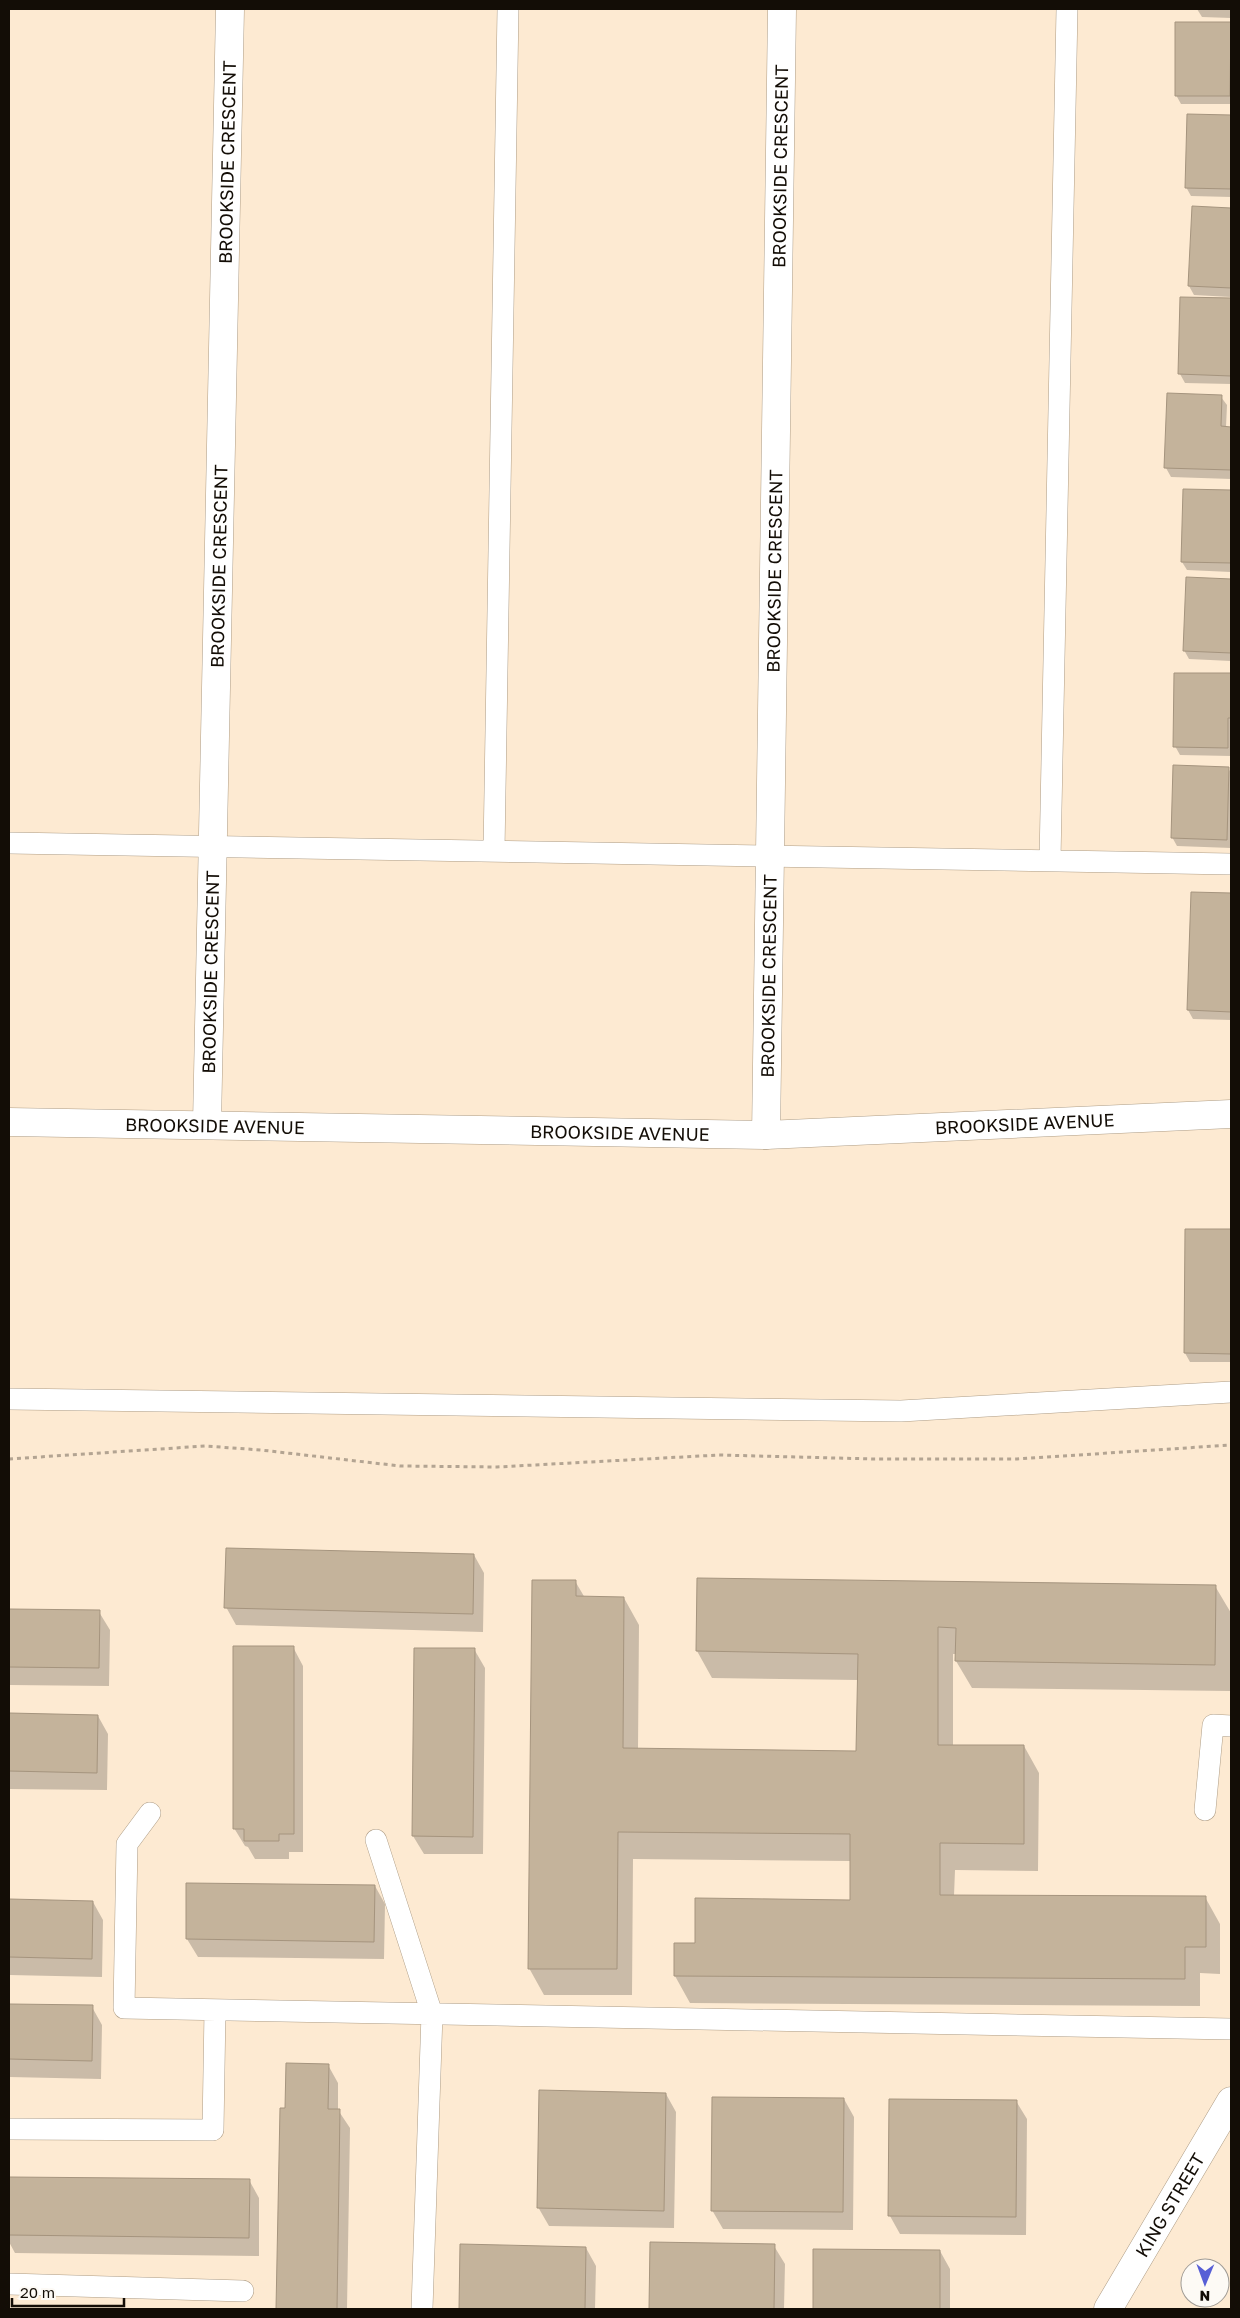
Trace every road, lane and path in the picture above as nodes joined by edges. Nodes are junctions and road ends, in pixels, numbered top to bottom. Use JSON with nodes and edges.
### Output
{"nodes":[{"id":1,"x":230,"y":9,"type":"edge"},
{"id":2,"x":508,"y":9,"type":"edge"},
{"id":3,"x":782,"y":9,"type":"edge"},
{"id":4,"x":1067,"y":9,"type":"edge"},
{"id":5,"x":9,"y":843,"type":"edge"},
{"id":6,"x":214,"y":846,"type":"junction"},
{"id":7,"x":494,"y":851,"type":"junction"},
{"id":8,"x":771,"y":856,"type":"junction"},
{"id":9,"x":1050,"y":860,"type":"junction"},
{"id":10,"x":1231,"y":864,"type":"edge"},
{"id":11,"x":1231,"y":1114,"type":"edge"},
{"id":12,"x":9,"y":1122,"type":"edge"},
{"id":13,"x":207,"y":1124,"type":"junction"},
{"id":14,"x":766,"y":1134,"type":"junction"},
{"id":15,"x":1231,"y":1392,"type":"edge"},
{"id":16,"x":9,"y":1399,"type":"edge"},
{"id":17,"x":1231,"y":1445,"type":"edge"},
{"id":18,"x":9,"y":1459,"type":"edge"},
{"id":19,"x":1231,"y":1726,"type":"edge"},
{"id":20,"x":1205,"y":1810,"type":"dead end"},
{"id":21,"x":150,"y":1813,"type":"dead end"},
{"id":22,"x":376,"y":1840,"type":"dead end"},
{"id":23,"x":215,"y":2010,"type":"junction"},
{"id":24,"x":432,"y":2014,"type":"junction"},
{"id":25,"x":1231,"y":2029,"type":"edge"},
{"id":26,"x":1231,"y":2101,"type":"edge"},
{"id":27,"x":9,"y":2129,"type":"edge"},
{"id":28,"x":9,"y":2284,"type":"edge"},
{"id":29,"x":243,"y":2291,"type":"dead end"},
{"id":30,"x":422,"y":2309,"type":"edge"},
{"id":31,"x":1108,"y":2309,"type":"edge"}],
"edges":[{"from":1,"to":6,"type":"street","name":"BROOKSIDE CRESCENT"},
{"from":2,"to":7,"type":"lane"},
{"from":3,"to":8,"type":"street","name":"BROOKSIDE CRESCENT"},
{"from":4,"to":9,"type":"lane"},
{"from":5,"to":6,"type":"lane"},
{"from":6,"to":7,"type":"lane"},
{"from":6,"to":13,"type":"street","name":"BROOKSIDE CRESCENT"},
{"from":7,"to":8,"type":"lane"},
{"from":8,"to":9,"type":"lane"},
{"from":8,"to":14,"type":"street","name":"BROOKSIDE CRESCENT"},
{"from":9,"to":10,"type":"lane"},
{"from":11,"to":14,"type":"street","name":"BROOKSIDE AVENUE"},
{"from":12,"to":13,"type":"street","name":"BROOKSIDE AVENUE"},
{"from":13,"to":14,"type":"street","name":"BROOKSIDE AVENUE"},
{"from":15,"to":16,"type":"lane"},
{"from":17,"to":18,"type":"path"},
{"from":19,"to":20,"type":"lane"},
{"from":21,"to":23,"type":"lane"},
{"from":22,"to":24,"type":"lane"},
{"from":23,"to":24,"type":"lane"},
{"from":23,"to":27,"type":"lane"},
{"from":24,"to":25,"type":"lane"},
{"from":24,"to":30,"type":"lane"},
{"from":26,"to":31,"type":"street","name":"KING STREET"},
{"from":28,"to":29,"type":"lane"}]}
